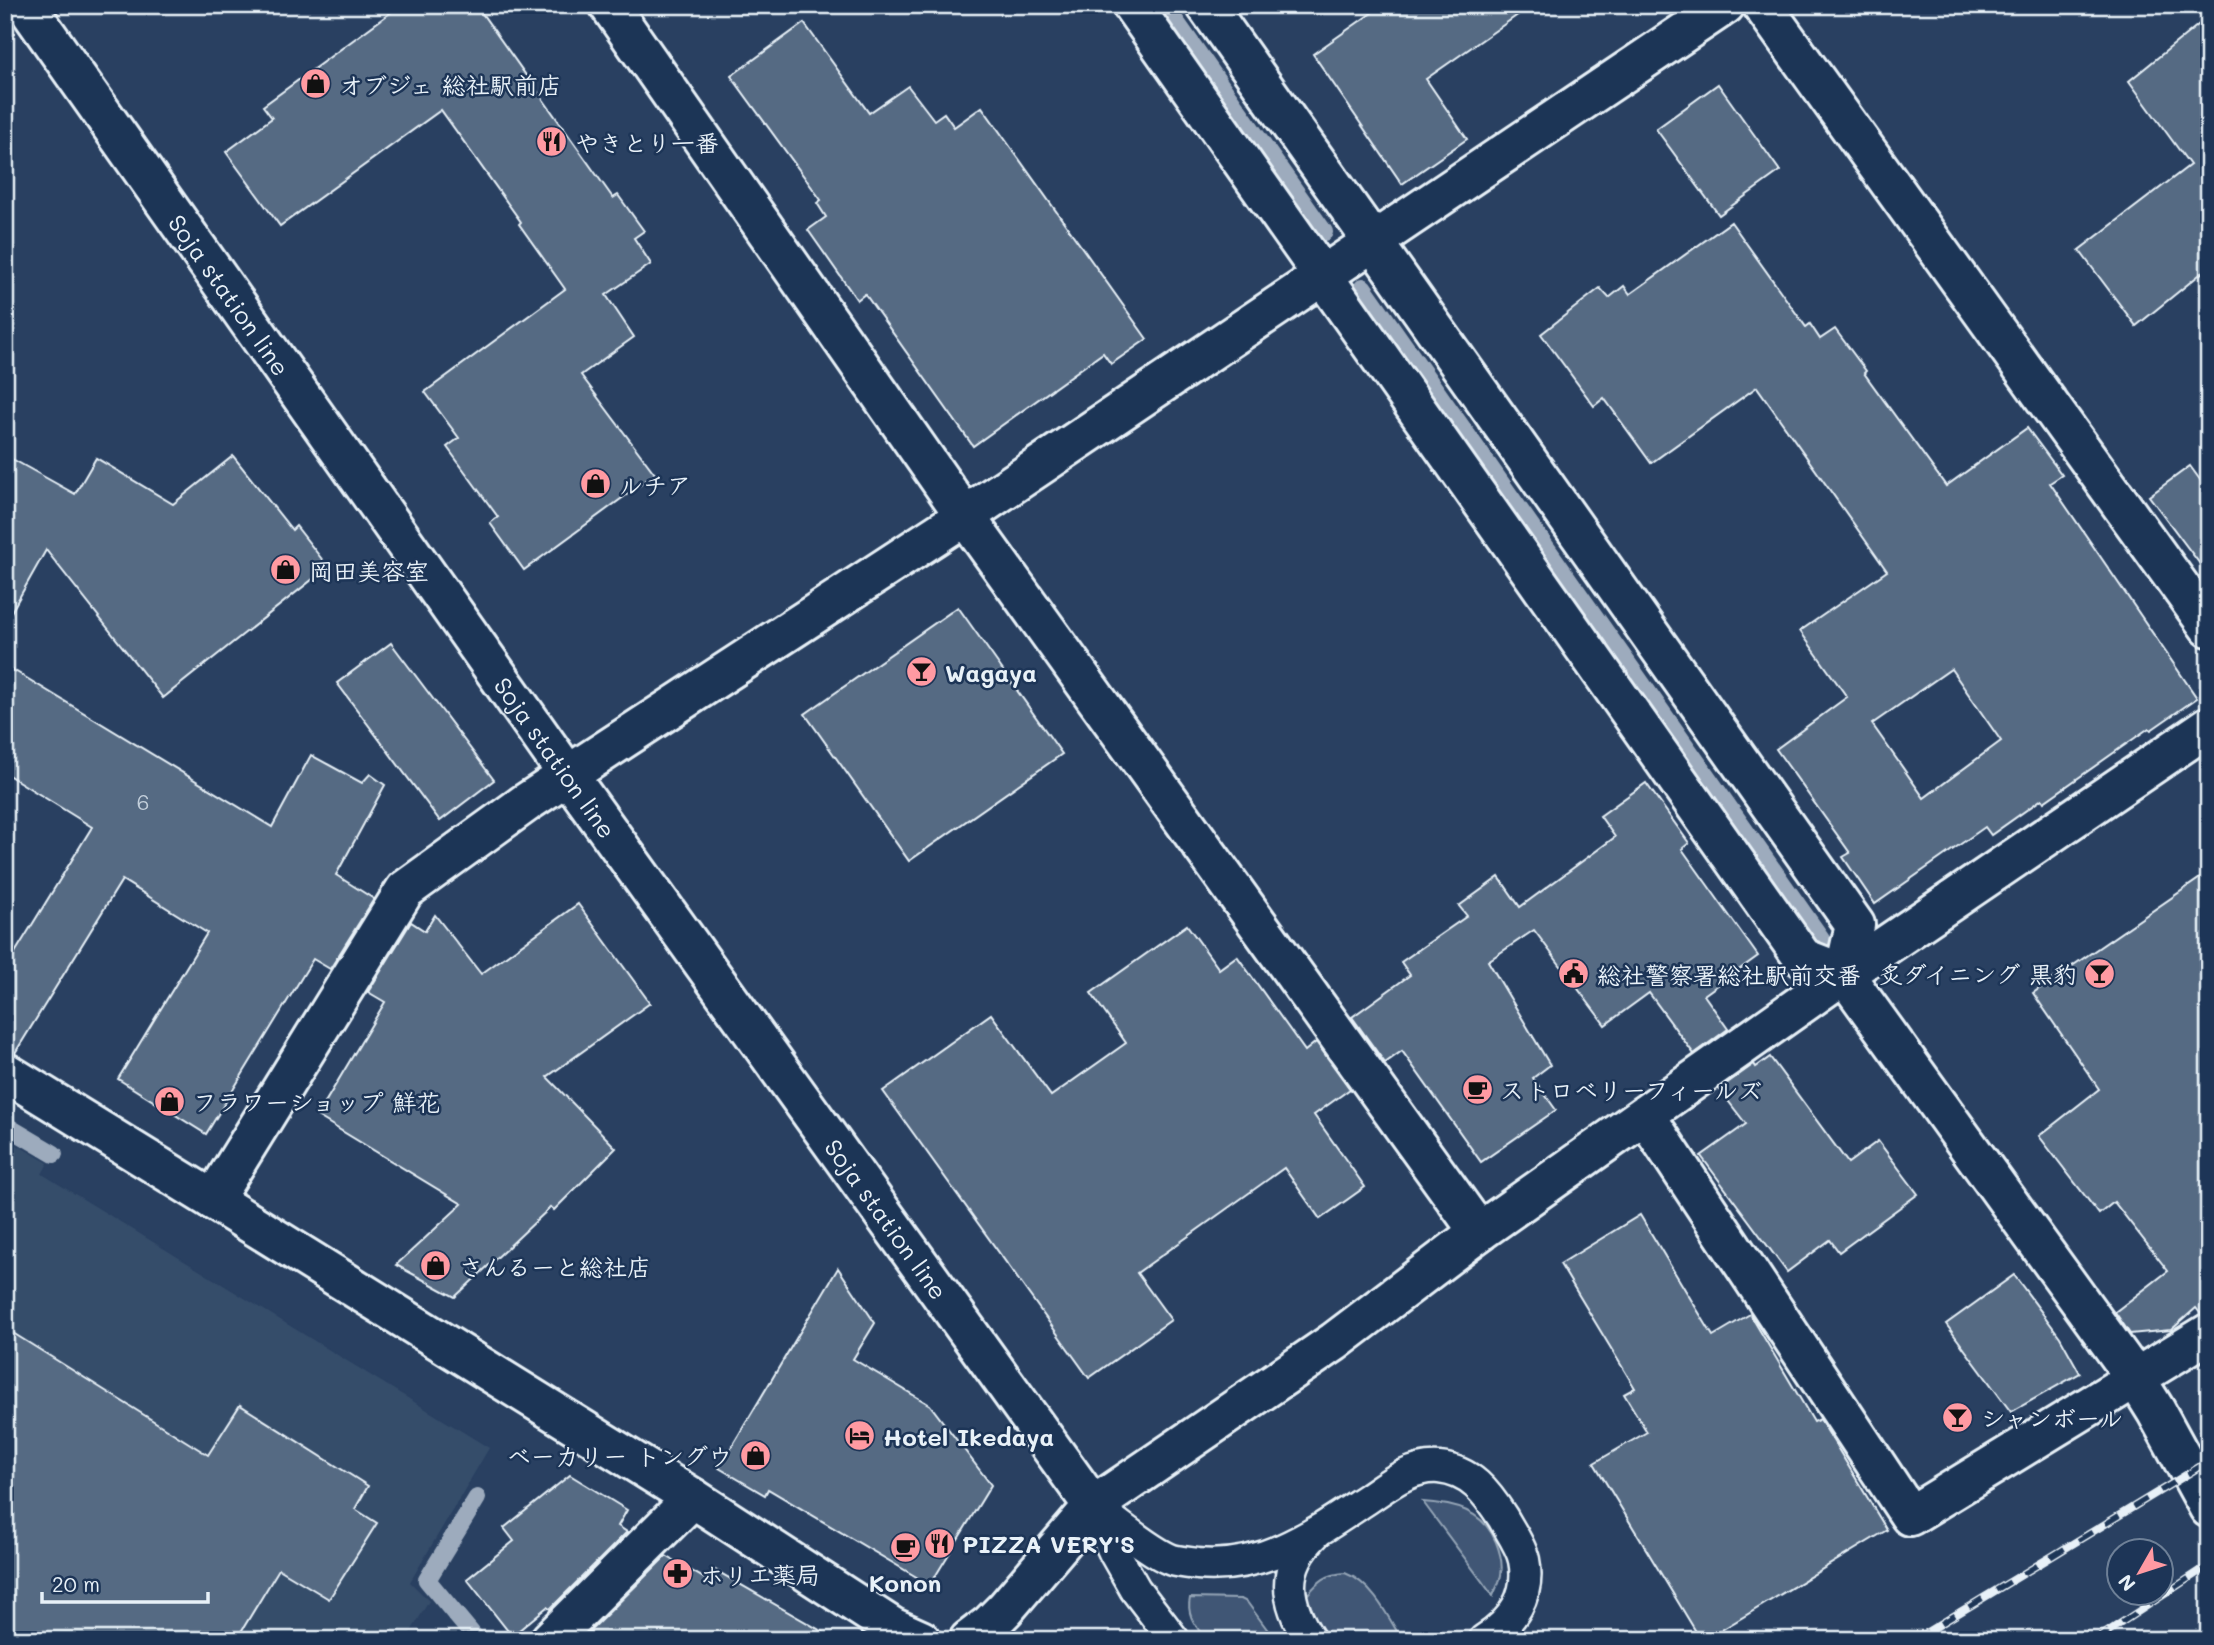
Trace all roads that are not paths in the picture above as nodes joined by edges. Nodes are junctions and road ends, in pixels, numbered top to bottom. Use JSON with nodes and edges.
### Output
{"nodes":[{"id":1,"x":26,"y":5,"type":"edge"},
{"id":2,"x":609,"y":5,"type":"edge"},
{"id":3,"x":1132,"y":5,"type":"edge"},
{"id":4,"x":1206,"y":5,"type":"edge"},
{"id":5,"x":1725,"y":5,"type":"edge"},
{"id":6,"x":1762,"y":5,"type":"edge"},
{"id":7,"x":1373,"y":242,"type":"junction"},
{"id":8,"x":1322,"y":276,"type":"junction"},
{"id":9,"x":965,"y":516,"type":"junction"},
{"id":10,"x":2209,"y":627,"type":"edge"},
{"id":11,"x":2209,"y":726,"type":"edge"},
{"id":12,"x":568,"y":775,"type":"junction"},
{"id":13,"x":1844,"y":974,"type":"junction"},
{"id":14,"x":5,"y":1072,"type":"edge"},
{"id":15,"x":1645,"y":1115,"type":"junction"},
{"id":16,"x":213,"y":1200,"type":"junction"},
{"id":17,"x":1479,"y":1232,"type":"junction"},
{"id":18,"x":2209,"y":1333,"type":"edge"},
{"id":19,"x":2136,"y":1379,"type":"junction"},
{"id":20,"x":693,"y":1498,"type":"junction"},
{"id":21,"x":1093,"y":1506,"type":"junction"},
{"id":22,"x":2209,"y":1508,"type":"edge"},
{"id":23,"x":1318,"y":1532,"type":"junction"},
{"id":24,"x":550,"y":1640,"type":"edge"},
{"id":25,"x":921,"y":1640,"type":"edge"},
{"id":26,"x":969,"y":1640,"type":"edge"},
{"id":27,"x":1174,"y":1640,"type":"edge"},
{"id":28,"x":1310,"y":1640,"type":"edge"},
{"id":29,"x":1484,"y":1640,"type":"edge"}],
"edges":[{"from":1,"to":12,"type":"street","name":"Soja station line"},
{"from":2,"to":9,"type":"street"},
{"from":3,"to":8,"type":"street"},
{"from":4,"to":7,"type":"street"},
{"from":5,"to":7,"type":"street"},
{"from":6,"to":10,"type":"street"},
{"from":7,"to":8,"type":"street"},
{"from":7,"to":13,"type":"street"},
{"from":8,"to":9,"type":"street"},
{"from":8,"to":13,"type":"street"},
{"from":9,"to":12,"type":"street"},
{"from":9,"to":17,"type":"street"},
{"from":11,"to":13,"type":"street"},
{"from":12,"to":16,"type":"street"},
{"from":12,"to":21,"type":"street","name":"Soja station line"},
{"from":13,"to":15,"type":"street"},
{"from":13,"to":19,"type":"street"},
{"from":14,"to":16,"type":"street"},
{"from":15,"to":17,"type":"street"},
{"from":15,"to":19,"type":"street"},
{"from":16,"to":20,"type":"street"},
{"from":17,"to":21,"type":"street"},
{"from":18,"to":19,"type":"street"},
{"from":19,"to":22,"type":"street"},
{"from":20,"to":24,"type":"street"},
{"from":20,"to":25,"type":"street"},
{"from":21,"to":23,"type":"lane"},
{"from":21,"to":26,"type":"street"},
{"from":21,"to":27,"type":"lane"},
{"from":23,"to":28,"type":"lane"},
{"from":23,"to":29,"type":"lane"}]}
